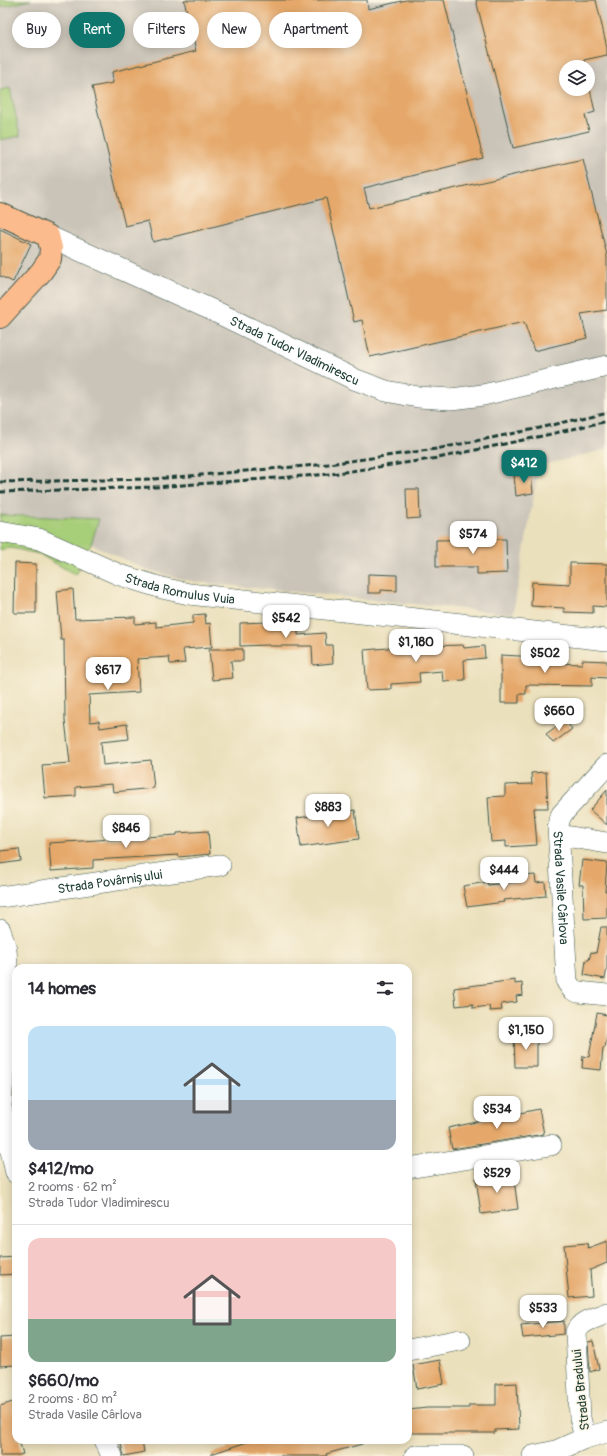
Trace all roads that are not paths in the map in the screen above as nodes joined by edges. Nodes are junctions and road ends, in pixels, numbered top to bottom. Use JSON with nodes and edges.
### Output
{"nodes":[{"id":1,"x":0,"y":214,"type":"edge"},
{"id":2,"x":48,"y":236,"type":"junction"},
{"id":3,"x":0,"y":317,"type":"edge"},
{"id":4,"x":607,"y":366,"type":"edge"},
{"id":5,"x":0,"y":532,"type":"edge"},
{"id":6,"x":607,"y":640,"type":"edge"},
{"id":7,"x":607,"y":765,"type":"edge"},
{"id":8,"x":559,"y":835,"type":"junction"},
{"id":9,"x":607,"y":843,"type":"edge"},
{"id":10,"x":220,"y":864,"type":"dead end"},
{"id":11,"x":0,"y":897,"type":"edge"},
{"id":12,"x":0,"y":930,"type":"edge"},
{"id":13,"x":607,"y":996,"type":"edge"},
{"id":14,"x":9,"y":1084,"type":"edge"},
{"id":15,"x":551,"y":1145,"type":"dead end"},
{"id":16,"x":12,"y":1155,"type":"edge"},
{"id":17,"x":412,"y":1167,"type":"edge"},
{"id":18,"x":607,"y":1313,"type":"edge"},
{"id":19,"x":460,"y":1340,"type":"dead end"},
{"id":20,"x":412,"y":1349,"type":"edge"},
{"id":21,"x":607,"y":1432,"type":"edge"},
{"id":22,"x":585,"y":1438,"type":"junction"},
{"id":23,"x":107,"y":1444,"type":"edge"},
{"id":24,"x":112,"y":1456,"type":"edge"},
{"id":25,"x":415,"y":1456,"type":"edge"},
{"id":26,"x":463,"y":1456,"type":"edge"},
{"id":27,"x":533,"y":1456,"type":"edge"}],
"edges":[{"from":1,"to":2,"type":"main road","name":"Strada Tudor Vladimirescu"},
{"from":2,"to":3,"type":"main road"},
{"from":2,"to":4,"type":"street","name":"Strada Tudor Vladimirescu"},
{"from":5,"to":6,"type":"street","name":"Strada Romulus Vuia"},
{"from":7,"to":8,"type":"street","name":"Strada Vasile Cârlova"},
{"from":8,"to":9,"type":"street"},
{"from":8,"to":13,"type":"street","name":"Strada Vasile Cârlova"},
{"from":10,"to":11,"type":"street","name":"Strada Povârnișului"},
{"from":12,"to":14,"type":"street"},
{"from":14,"to":16,"type":"street"},
{"from":15,"to":17,"type":"street"},
{"from":18,"to":22,"type":"street","name":"Strada Bradului"},
{"from":19,"to":20,"type":"street"},
{"from":21,"to":22,"type":"street"},
{"from":22,"to":27,"type":"street"},
{"from":23,"to":24,"type":"street"},
{"from":25,"to":26,"type":"street"}]}
